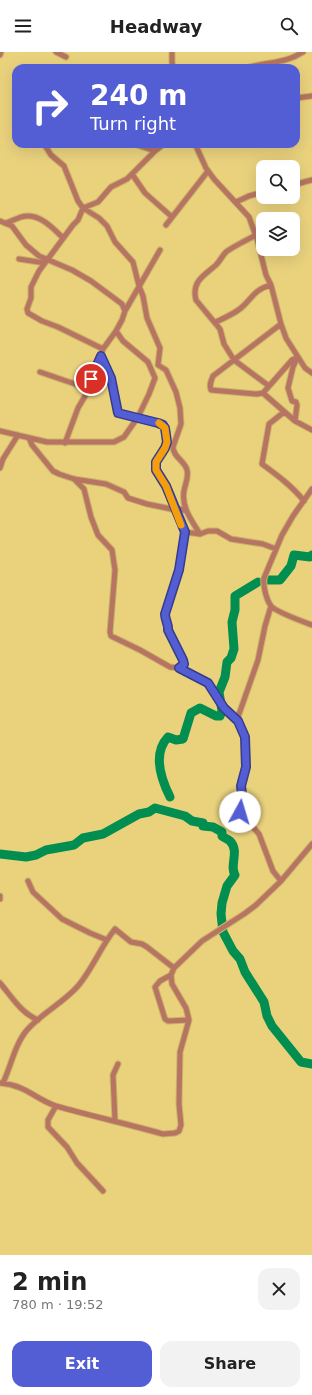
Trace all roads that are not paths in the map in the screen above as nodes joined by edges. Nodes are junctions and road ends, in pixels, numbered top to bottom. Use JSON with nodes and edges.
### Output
{"nodes":[{"id":1,"x":56,"y":52,"type":"edge"},
{"id":2,"x":172,"y":52,"type":"edge"},
{"id":3,"x":303,"y":52,"type":"edge"},
{"id":4,"x":66,"y":57,"type":"dead end"},
{"id":5,"x":172,"y":64,"type":"edge"},
{"id":6,"x":261,"y":64,"type":"edge"},
{"id":7,"x":312,"y":96,"type":"edge"},
{"id":8,"x":300,"y":98,"type":"edge"},
{"id":9,"x":47,"y":148,"type":"edge"},
{"id":10,"x":146,"y":148,"type":"edge"},
{"id":11,"x":159,"y":148,"type":"edge"},
{"id":12,"x":197,"y":148,"type":"edge"},
{"id":13,"x":155,"y":151,"type":"junction"},
{"id":14,"x":208,"y":171,"type":"junction"},
{"id":15,"x":132,"y":174,"type":"junction"},
{"id":16,"x":312,"y":180,"type":"edge"},
{"id":17,"x":300,"y":183,"type":"edge"},
{"id":18,"x":256,"y":194,"type":"edge"},
{"id":19,"x":236,"y":202,"type":"junction"},
{"id":20,"x":83,"y":208,"type":"junction"},
{"id":21,"x":172,"y":216,"type":"junction"},
{"id":22,"x":0,"y":221,"type":"edge"},
{"id":23,"x":6,"y":223,"type":"junction"},
{"id":24,"x":166,"y":225,"type":"dead end"},
{"id":25,"x":256,"y":235,"type":"joint"},
{"id":26,"x":63,"y":238,"type":"junction"},
{"id":27,"x":160,"y":250,"type":"dead end"},
{"id":28,"x":263,"y":256,"type":"edge"},
{"id":29,"x":19,"y":259,"type":"dead end"},
{"id":30,"x":46,"y":261,"type":"junction"},
{"id":31,"x":271,"y":285,"type":"junction"},
{"id":32,"x":138,"y":286,"type":"junction"},
{"id":33,"x":126,"y":311,"type":"junction"},
{"id":34,"x":216,"y":322,"type":"junction"},
{"id":35,"x":281,"y":324,"type":"junction"},
{"id":36,"x":116,"y":331,"type":"junction"},
{"id":37,"x":103,"y":349,"type":"junction"},
{"id":38,"x":101,"y":356,"type":"junction"},
{"id":39,"x":297,"y":357,"type":"junction"},
{"id":40,"x":234,"y":360,"type":"junction"},
{"id":41,"x":40,"y":372,"type":"dead end"},
{"id":42,"x":312,"y":373,"type":"edge"},
{"id":43,"x":269,"y":386,"type":"junction"},
{"id":44,"x":88,"y":391,"type":"junction"},
{"id":45,"x":263,"y":393,"type":"junction"},
{"id":46,"x":284,"y":412,"type":"junction"},
{"id":47,"x":137,"y":418,"type":"junction"},
{"id":48,"x":295,"y":421,"type":"junction"},
{"id":49,"x":312,"y":430,"type":"edge"},
{"id":50,"x":0,"y":431,"type":"edge"},
{"id":51,"x":18,"y":435,"type":"junction"},
{"id":52,"x":29,"y":438,"type":"junction"},
{"id":53,"x":65,"y":443,"type":"junction"},
{"id":54,"x":0,"y":468,"type":"edge"},
{"id":55,"x":74,"y":479,"type":"junction"},
{"id":56,"x":312,"y":489,"type":"edge"},
{"id":57,"x":304,"y":501,"type":"junction"},
{"id":58,"x":176,"y":510,"type":"junction"},
{"id":59,"x":186,"y":511,"type":"junction"},
{"id":60,"x":185,"y":532,"type":"junction"},
{"id":61,"x":200,"y":534,"type":"junction"},
{"id":62,"x":276,"y":549,"type":"junction"},
{"id":63,"x":271,"y":606,"type":"junction"},
{"id":64,"x":312,"y":625,"type":"edge"},
{"id":65,"x":179,"y":668,"type":"junction"},
{"id":66,"x":238,"y":721,"type":"junction"},
{"id":67,"x":312,"y":844,"type":"edge"},
{"id":68,"x":28,"y":881,"type":"dead end"},
{"id":69,"x":281,"y":881,"type":"junction"},
{"id":70,"x":107,"y":940,"type":"junction"},
{"id":71,"x":174,"y":968,"type":"junction"},
{"id":72,"x":171,"y":975,"type":"junction"},
{"id":73,"x":0,"y":984,"type":"edge"},
{"id":74,"x":38,"y":1020,"type":"junction"},
{"id":75,"x":189,"y":1020,"type":"junction"},
{"id":76,"x":118,"y":1064,"type":"dead end"},
{"id":77,"x":2,"y":1083,"type":"edge"},
{"id":78,"x":56,"y":1106,"type":"junction"},
{"id":79,"x":115,"y":1121,"type":"junction"},
{"id":80,"x":103,"y":1191,"type":"dead end"}],
"edges":[{"from":1,"to":4,"type":"street"},
{"from":2,"to":5,"type":"street"},
{"from":3,"to":6,"type":"street"},
{"from":7,"to":8,"type":"street"},
{"from":9,"to":20,"type":"street"},
{"from":10,"to":13,"type":"street"},
{"from":11,"to":13,"type":"street"},
{"from":12,"to":14,"type":"street"},
{"from":13,"to":15,"type":"street"},
{"from":14,"to":19,"type":"street"},
{"from":14,"to":21,"type":"street"},
{"from":15,"to":20,"type":"street"},
{"from":15,"to":21,"type":"street"},
{"from":16,"to":17,"type":"street"},
{"from":18,"to":19,"type":"street"},
{"from":19,"to":25,"type":"street"},
{"from":20,"to":26,"type":"street"},
{"from":20,"to":32,"type":"street"},
{"from":21,"to":24,"type":"street"},
{"from":22,"to":23,"type":"street"},
{"from":23,"to":26,"type":"street"},
{"from":23,"to":30,"type":"street"},
{"from":25,"to":34,"type":"street"},
{"from":26,"to":30,"type":"street"},
{"from":27,"to":32,"type":"street"},
{"from":28,"to":31,"type":"street"},
{"from":29,"to":30,"type":"street"},
{"from":30,"to":33,"type":"street"},
{"from":30,"to":37,"type":"street"},
{"from":31,"to":34,"type":"street"},
{"from":31,"to":35,"type":"street"},
{"from":32,"to":33,"type":"street"},
{"from":32,"to":59,"type":"street"},
{"from":33,"to":36,"type":"street"},
{"from":34,"to":40,"type":"street"},
{"from":35,"to":39,"type":"street"},
{"from":35,"to":40,"type":"street"},
{"from":36,"to":37,"type":"street"},
{"from":36,"to":47,"type":"street"},
{"from":37,"to":38,"type":"street"},
{"from":38,"to":44,"type":"street"},
{"from":38,"to":47,"type":"street"},
{"from":39,"to":42,"type":"street"},
{"from":39,"to":43,"type":"street"},
{"from":39,"to":48,"type":"street"},
{"from":40,"to":43,"type":"street"},
{"from":40,"to":45,"type":"street"},
{"from":41,"to":44,"type":"street"},
{"from":43,"to":45,"type":"street"},
{"from":44,"to":53,"type":"street"},
{"from":45,"to":46,"type":"street"},
{"from":46,"to":48,"type":"street"},
{"from":46,"to":57,"type":"street"},
{"from":47,"to":53,"type":"street"},
{"from":47,"to":58,"type":"street"},
{"from":48,"to":49,"type":"street"},
{"from":50,"to":51,"type":"street"},
{"from":51,"to":52,"type":"street"},
{"from":51,"to":54,"type":"street"},
{"from":52,"to":53,"type":"street"},
{"from":52,"to":55,"type":"street"},
{"from":55,"to":58,"type":"street"},
{"from":55,"to":65,"type":"street"},
{"from":56,"to":57,"type":"street"},
{"from":57,"to":62,"type":"street"},
{"from":58,"to":59,"type":"street"},
{"from":58,"to":60,"type":"street"},
{"from":59,"to":61,"type":"street"},
{"from":60,"to":61,"type":"street"},
{"from":60,"to":65,"type":"street"},
{"from":61,"to":62,"type":"street"},
{"from":62,"to":63,"type":"street"},
{"from":63,"to":64,"type":"street"},
{"from":63,"to":66,"type":"street"},
{"from":65,"to":66,"type":"street"},
{"from":66,"to":69,"type":"street"},
{"from":67,"to":69,"type":"street"},
{"from":68,"to":70,"type":"street"},
{"from":69,"to":71,"type":"street"},
{"from":70,"to":71,"type":"street"},
{"from":70,"to":74,"type":"street"},
{"from":71,"to":72,"type":"street"},
{"from":72,"to":75,"type":"street"},
{"from":72,"to":75,"type":"street"},
{"from":73,"to":74,"type":"street"},
{"from":74,"to":77,"type":"street"},
{"from":75,"to":79,"type":"street"},
{"from":76,"to":79,"type":"street"},
{"from":77,"to":78,"type":"street"},
{"from":78,"to":79,"type":"street"},
{"from":78,"to":80,"type":"street"}]}
